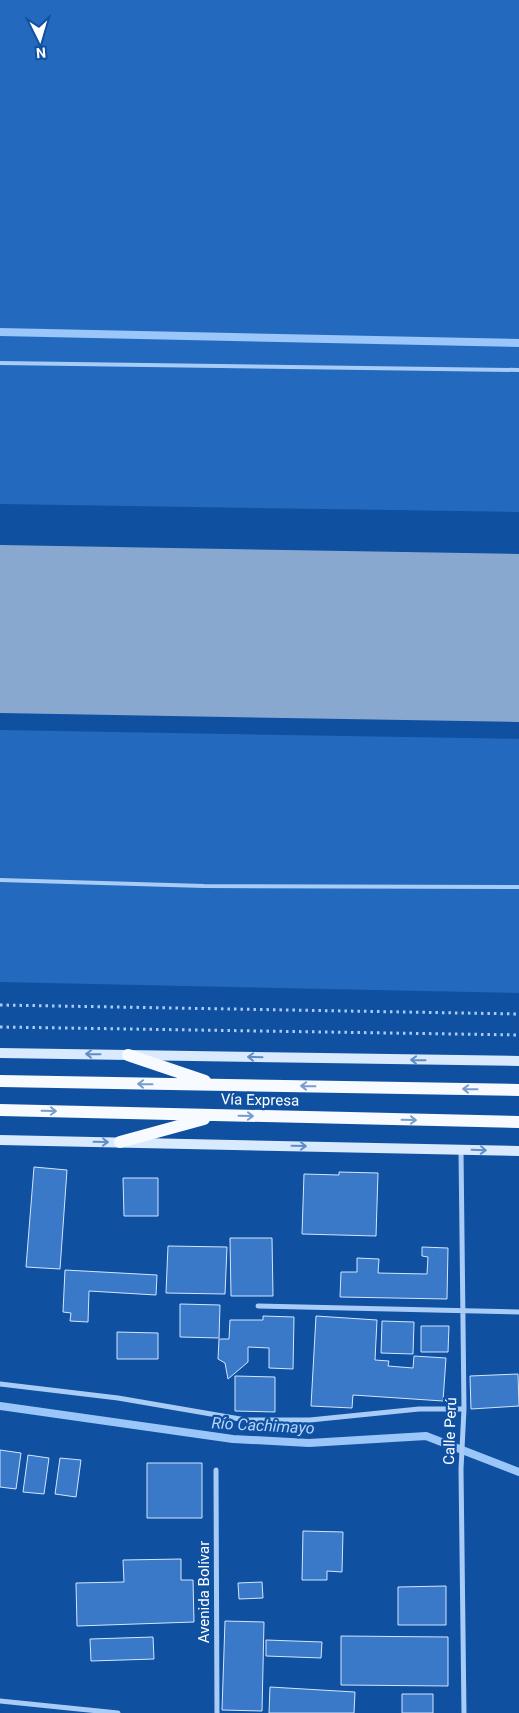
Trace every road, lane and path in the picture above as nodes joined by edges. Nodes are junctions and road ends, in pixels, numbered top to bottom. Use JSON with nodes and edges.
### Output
{"nodes":[{"id":1,"x":0,"y":363,"type":"edge"},
{"id":2,"x":519,"y":370,"type":"edge"},
{"id":3,"x":0,"y":880,"type":"edge"},
{"id":4,"x":519,"y":887,"type":"edge"},
{"id":5,"x":0,"y":1005,"type":"edge"},
{"id":6,"x":519,"y":1014,"type":"edge"},
{"id":7,"x":0,"y":1027,"type":"edge"},
{"id":8,"x":519,"y":1035,"type":"edge"},
{"id":9,"x":0,"y":1053,"type":"edge"},
{"id":10,"x":128,"y":1055,"type":"junction"},
{"id":11,"x":519,"y":1061,"type":"edge"},
{"id":12,"x":0,"y":1081,"type":"edge"},
{"id":13,"x":217,"y":1085,"type":"junction"},
{"id":14,"x":519,"y":1090,"type":"edge"},
{"id":15,"x":0,"y":1110,"type":"edge"},
{"id":16,"x":217,"y":1116,"type":"junction"},
{"id":17,"x":519,"y":1122,"type":"edge"},
{"id":18,"x":0,"y":1140,"type":"edge"},
{"id":19,"x":120,"y":1142,"type":"junction"},
{"id":20,"x":461,"y":1149,"type":"junction"},
{"id":21,"x":519,"y":1151,"type":"edge"},
{"id":22,"x":258,"y":1306,"type":"dead end"},
{"id":23,"x":461,"y":1311,"type":"junction"},
{"id":24,"x":519,"y":1312,"type":"edge"},
{"id":25,"x":0,"y":1384,"type":"edge"},
{"id":26,"x":464,"y":1409,"type":"junction"},
{"id":27,"x":216,"y":1470,"type":"dead end"},
{"id":28,"x":0,"y":1701,"type":"edge"},
{"id":29,"x":118,"y":1713,"type":"edge"},
{"id":30,"x":217,"y":1713,"type":"edge"},
{"id":31,"x":464,"y":1713,"type":"edge"}],
"edges":[{"from":1,"to":2,"type":"lane"},
{"from":3,"to":4,"type":"lane"},
{"from":5,"to":6,"type":"path"},
{"from":7,"to":8,"type":"path"},
{"from":10,"to":9,"type":"main road","one_way":true},
{"from":11,"to":10,"type":"main road","one_way":true},
{"from":10,"to":13,"type":"main road"},
{"from":13,"to":12,"type":"main road","name":"Vía Expresa","one_way":true},
{"from":14,"to":13,"type":"main road","name":"Vía Expresa","one_way":true},
{"from":15,"to":16,"type":"main road","name":"Vía Expresa","one_way":true},
{"from":16,"to":17,"type":"main road","name":"Vía Expresa","one_way":true},
{"from":16,"to":19,"type":"main road"},
{"from":18,"to":19,"type":"main road","one_way":true},
{"from":19,"to":20,"type":"main road","one_way":true},
{"from":20,"to":21,"type":"main road","one_way":true},
{"from":20,"to":23,"type":"street","name":"Calle Perú"},
{"from":22,"to":23,"type":"street"},
{"from":23,"to":24,"type":"street"},
{"from":23,"to":26,"type":"street","name":"Calle Perú"},
{"from":25,"to":26,"type":"street"},
{"from":26,"to":31,"type":"street","name":"Calle Perú"},
{"from":27,"to":30,"type":"street","name":"Avenida Bolívar"},
{"from":28,"to":29,"type":"street"}]}
